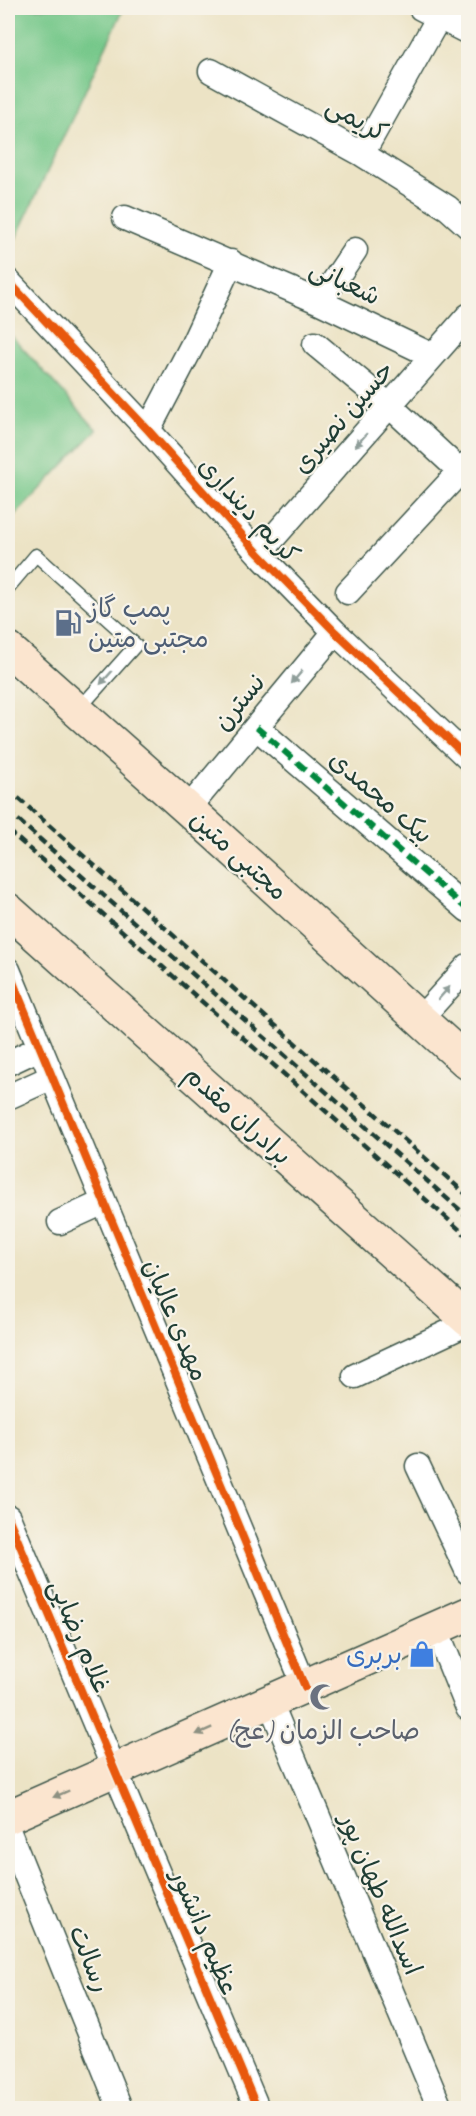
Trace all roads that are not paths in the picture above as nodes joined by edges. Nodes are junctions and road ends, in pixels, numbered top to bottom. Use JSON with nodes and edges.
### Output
{"nodes":[{"id":1,"x":430,"y":12,"type":"edge"},
{"id":2,"x":468,"y":32,"type":"edge"},
{"id":3,"x":211,"y":71,"type":"dead end"},
{"id":4,"x":362,"y":154,"type":"junction"},
{"id":5,"x":125,"y":218,"type":"dead end"},
{"id":6,"x":468,"y":226,"type":"edge"},
{"id":7,"x":355,"y":250,"type":"dead end"},
{"id":8,"x":231,"y":262,"type":"junction"},
{"id":9,"x":8,"y":281,"type":"edge"},
{"id":10,"x":320,"y":302,"type":"junction"},
{"id":11,"x":468,"y":316,"type":"edge"},
{"id":12,"x":315,"y":344,"type":"dead end"},
{"id":13,"x":433,"y":356,"type":"junction"},
{"id":14,"x":391,"y":407,"type":"junction"},
{"id":15,"x":148,"y":430,"type":"junction"},
{"id":16,"x":464,"y":467,"type":"edge"},
{"id":17,"x":259,"y":554,"type":"junction"},
{"id":18,"x":8,"y":588,"type":"edge"},
{"id":19,"x":348,"y":592,"type":"dead end"},
{"id":20,"x":334,"y":632,"type":"junction"},
{"id":21,"x":8,"y":649,"type":"edge"},
{"id":22,"x":77,"y":711,"type":"junction"},
{"id":23,"x":256,"y":727,"type":"junction"},
{"id":24,"x":468,"y":758,"type":"edge"},
{"id":25,"x":188,"y":809,"type":"junction"},
{"id":26,"x":468,"y":910,"type":"edge"},
{"id":27,"x":13,"y":914,"type":"edge"},
{"id":28,"x":468,"y":966,"type":"edge"},
{"id":29,"x":8,"y":970,"type":"edge"},
{"id":30,"x":419,"y":1020,"type":"junction"},
{"id":31,"x":40,"y":1048,"type":"junction"},
{"id":32,"x":8,"y":1063,"type":"edge"},
{"id":33,"x":468,"y":1063,"type":"edge"},
{"id":34,"x":52,"y":1077,"type":"junction"},
{"id":35,"x":8,"y":1097,"type":"edge"},
{"id":36,"x":104,"y":1202,"type":"junction"},
{"id":37,"x":60,"y":1222,"type":"dead end"},
{"id":38,"x":468,"y":1295,"type":"edge"},
{"id":39,"x":468,"y":1322,"type":"edge"},
{"id":40,"x":355,"y":1376,"type":"dead end"},
{"id":41,"x":418,"y":1466,"type":"dead end"},
{"id":42,"x":8,"y":1517,"type":"edge"},
{"id":43,"x":468,"y":1572,"type":"edge"},
{"id":44,"x":468,"y":1614,"type":"edge"},
{"id":45,"x":436,"y":1629,"type":"junction"},
{"id":46,"x":305,"y":1686,"type":"junction"},
{"id":47,"x":270,"y":1702,"type":"junction"},
{"id":48,"x":468,"y":1708,"type":"edge"},
{"id":49,"x":114,"y":1771,"type":"junction"},
{"id":50,"x":8,"y":1817,"type":"edge"},
{"id":51,"x":8,"y":1830,"type":"edge"},
{"id":52,"x":120,"y":2109,"type":"edge"},
{"id":53,"x":257,"y":2109,"type":"edge"},
{"id":54,"x":440,"y":2109,"type":"edge"}],
"edges":[{"from":1,"to":2,"type":"street"},
{"from":1,"to":4,"type":"street"},
{"from":3,"to":4,"type":"street","name":"کریمی"},
{"from":4,"to":6,"type":"street","name":"کریمی"},
{"from":5,"to":8,"type":"street","name":"شعبانی"},
{"from":7,"to":10,"type":"street"},
{"from":8,"to":10,"type":"street","name":"شعبانی"},
{"from":8,"to":15,"type":"street"},
{"from":9,"to":15,"type":"street","name":"کریم دینداری"},
{"from":10,"to":13,"type":"street","name":"شعبانی"},
{"from":11,"to":13,"type":"street","name":"حسین نصیری"},
{"from":12,"to":14,"type":"street"},
{"from":13,"to":14,"type":"street","name":"حسین نصیری"},
{"from":14,"to":16,"type":"street"},
{"from":14,"to":17,"type":"street","name":"حسین نصیری","one_way":true},
{"from":15,"to":17,"type":"street","name":"کریم دینداری"},
{"from":16,"to":19,"type":"street"},
{"from":17,"to":20,"type":"street","name":"کریم دینداری"},
{"from":18,"to":22,"type":"lane","one_way":true},
{"from":20,"to":23,"type":"street","name":"نسترن","one_way":true},
{"from":20,"to":24,"type":"street","name":"کریم دینداری"},
{"from":21,"to":22,"type":"main road","name":"مجتبی متین"},
{"from":22,"to":25,"type":"main road","name":"مجتبی متین"},
{"from":23,"to":25,"type":"street","name":"نسترن"},
{"from":23,"to":26,"type":"street","name":"بیک محمدی"},
{"from":25,"to":30,"type":"main road","name":"مجتبی متین"},
{"from":27,"to":38,"type":"main road","name":"برادران مقدم"},
{"from":27,"to":39,"type":"main road","name":"برادران مقدم"},
{"from":30,"to":28,"type":"street","one_way":true},
{"from":29,"to":31,"type":"street","name":"مهدی عالیان"},
{"from":30,"to":33,"type":"main road","name":"مجتبی متین"},
{"from":31,"to":32,"type":"street"},
{"from":31,"to":34,"type":"street","name":"مهدی عالیان"},
{"from":34,"to":35,"type":"street"},
{"from":34,"to":36,"type":"street","name":"مهدی عالیان"},
{"from":36,"to":37,"type":"street"},
{"from":36,"to":46,"type":"street","name":"مهدی عالیان"},
{"from":39,"to":40,"type":"street"},
{"from":41,"to":43,"type":"street"},
{"from":42,"to":49,"type":"street","name":"غلام رضایی"},
{"from":44,"to":45,"type":"main road"},
{"from":45,"to":46,"type":"main road"},
{"from":45,"to":48,"type":"street"},
{"from":46,"to":47,"type":"main road"},
{"from":47,"to":49,"type":"main road","one_way":true},
{"from":47,"to":54,"type":"street","name":"اسدالله طهان پور"},
{"from":49,"to":50,"type":"main road","one_way":true},
{"from":49,"to":53,"type":"street","name":"عظیم دانشور"},
{"from":51,"to":52,"type":"street","name":"رسالت"}]}
